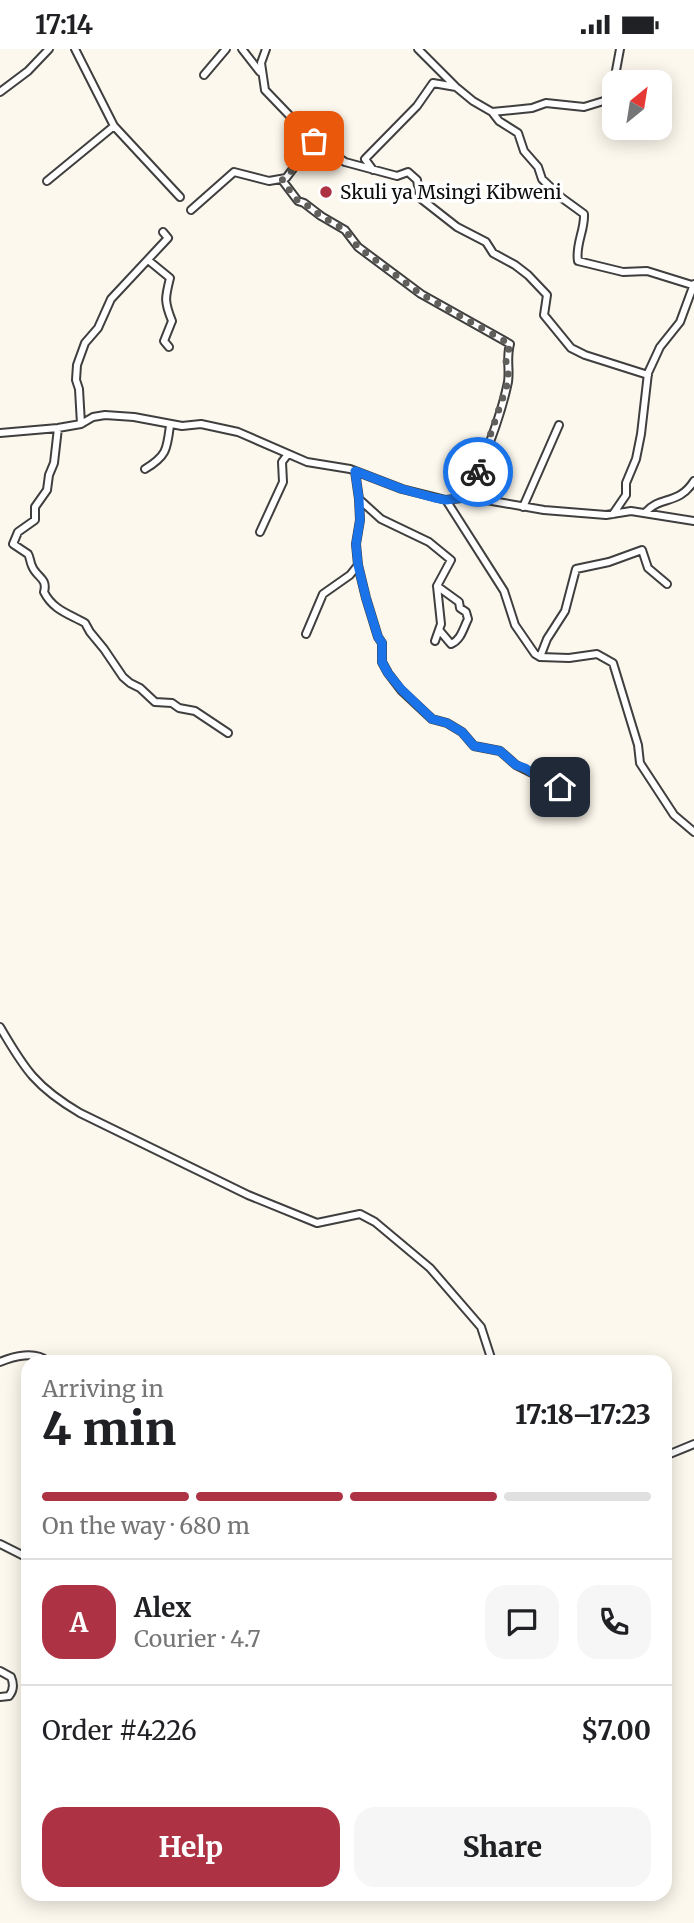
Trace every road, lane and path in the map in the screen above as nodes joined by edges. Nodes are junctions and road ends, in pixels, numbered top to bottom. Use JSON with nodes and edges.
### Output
{"nodes":[{"id":1,"x":49,"y":49,"type":"edge"},
{"id":2,"x":75,"y":49,"type":"edge"},
{"id":3,"x":226,"y":49,"type":"edge"},
{"id":4,"x":242,"y":49,"type":"edge"},
{"id":5,"x":266,"y":49,"type":"edge"},
{"id":6,"x":418,"y":49,"type":"edge"},
{"id":7,"x":620,"y":49,"type":"edge"},
{"id":8,"x":204,"y":75,"type":"dead end"},
{"id":9,"x":261,"y":75,"type":"junction"},
{"id":10,"x":456,"y":87,"type":"junction"},
{"id":11,"x":0,"y":92,"type":"edge"},
{"id":12,"x":492,"y":113,"type":"junction"},
{"id":13,"x":114,"y":126,"type":"junction"},
{"id":14,"x":314,"y":141,"type":"junction"},
{"id":15,"x":374,"y":172,"type":"junction"},
{"id":16,"x":282,"y":180,"type":"junction"},
{"id":17,"x":47,"y":181,"type":"dead end"},
{"id":18,"x":180,"y":197,"type":"dead end"},
{"id":19,"x":191,"y":209,"type":"dead end"},
{"id":20,"x":163,"y":232,"type":"dead end"},
{"id":21,"x":148,"y":260,"type":"junction"},
{"id":22,"x":693,"y":285,"type":"edge"},
{"id":23,"x":169,"y":347,"type":"dead end"},
{"id":24,"x":648,"y":375,"type":"junction"},
{"id":25,"x":81,"y":424,"type":"junction"},
{"id":26,"x":170,"y":425,"type":"junction"},
{"id":27,"x":559,"y":425,"type":"dead end"},
{"id":28,"x":58,"y":428,"type":"junction"},
{"id":29,"x":0,"y":433,"type":"edge"},
{"id":30,"x":288,"y":454,"type":"junction"},
{"id":31,"x":145,"y":469,"type":"dead end"},
{"id":32,"x":355,"y":471,"type":"junction"},
{"id":33,"x":694,"y":481,"type":"edge"},
{"id":34,"x":469,"y":497,"type":"junction"},
{"id":35,"x":359,"y":499,"type":"junction"},
{"id":36,"x":446,"y":500,"type":"junction"},
{"id":37,"x":523,"y":507,"type":"junction"},
{"id":38,"x":645,"y":513,"type":"junction"},
{"id":39,"x":613,"y":514,"type":"junction"},
{"id":40,"x":694,"y":521,"type":"edge"},
{"id":41,"x":260,"y":532,"type":"dead end"},
{"id":42,"x":358,"y":565,"type":"junction"},
{"id":43,"x":667,"y":584,"type":"dead end"},
{"id":44,"x":437,"y":586,"type":"junction"},
{"id":45,"x":440,"y":631,"type":"junction"},
{"id":46,"x":306,"y":634,"type":"dead end"},
{"id":47,"x":435,"y":641,"type":"dead end"},
{"id":48,"x":540,"y":657,"type":"junction"},
{"id":49,"x":228,"y":733,"type":"dead end"},
{"id":50,"x":560,"y":787,"type":"dead end"},
{"id":51,"x":694,"y":832,"type":"edge"},
{"id":52,"x":0,"y":1027,"type":"edge"},
{"id":53,"x":490,"y":1355,"type":"edge"},
{"id":54,"x":21,"y":1357,"type":"edge"},
{"id":55,"x":0,"y":1362,"type":"edge"},
{"id":56,"x":694,"y":1444,"type":"edge"},
{"id":57,"x":672,"y":1453,"type":"edge"},
{"id":58,"x":0,"y":1545,"type":"edge"},
{"id":59,"x":21,"y":1555,"type":"edge"},
{"id":60,"x":0,"y":1671,"type":"edge"},
{"id":61,"x":0,"y":1697,"type":"edge"}],
"edges":[{"from":1,"to":11,"type":"street"},
{"from":2,"to":13,"type":"street"},
{"from":3,"to":8,"type":"street"},
{"from":4,"to":9,"type":"street"},
{"from":5,"to":9,"type":"street"},
{"from":6,"to":10,"type":"street"},
{"from":7,"to":12,"type":"street"},
{"from":9,"to":14,"type":"street"},
{"from":10,"to":12,"type":"street"},
{"from":10,"to":15,"type":"street"},
{"from":12,"to":22,"type":"street"},
{"from":13,"to":17,"type":"street"},
{"from":13,"to":18,"type":"street"},
{"from":14,"to":15,"type":"street"},
{"from":14,"to":16,"type":"street"},
{"from":15,"to":24,"type":"street"},
{"from":16,"to":19,"type":"street"},
{"from":16,"to":34,"type":"street"},
{"from":20,"to":21,"type":"street"},
{"from":21,"to":23,"type":"street"},
{"from":21,"to":25,"type":"street"},
{"from":22,"to":24,"type":"street"},
{"from":24,"to":39,"type":"street"},
{"from":25,"to":26,"type":"street"},
{"from":25,"to":28,"type":"street"},
{"from":26,"to":30,"type":"street"},
{"from":26,"to":31,"type":"street"},
{"from":27,"to":37,"type":"street"},
{"from":28,"to":29,"type":"street"},
{"from":28,"to":49,"type":"street"},
{"from":30,"to":32,"type":"street"},
{"from":30,"to":41,"type":"street"},
{"from":32,"to":35,"type":"street"},
{"from":32,"to":36,"type":"street"},
{"from":33,"to":38,"type":"street"},
{"from":34,"to":36,"type":"street"},
{"from":34,"to":37,"type":"street"},
{"from":35,"to":42,"type":"street"},
{"from":35,"to":44,"type":"street"},
{"from":36,"to":48,"type":"street"},
{"from":37,"to":39,"type":"street"},
{"from":38,"to":39,"type":"street"},
{"from":38,"to":40,"type":"street"},
{"from":42,"to":46,"type":"street"},
{"from":42,"to":50,"type":"street"},
{"from":43,"to":48,"type":"street"},
{"from":44,"to":45,"type":"street"},
{"from":44,"to":45,"type":"street"},
{"from":45,"to":47,"type":"street"},
{"from":48,"to":51,"type":"street"},
{"from":52,"to":53,"type":"street"},
{"from":54,"to":55,"type":"street"},
{"from":56,"to":57,"type":"street"},
{"from":58,"to":59,"type":"street"},
{"from":60,"to":61,"type":"street"}]}
